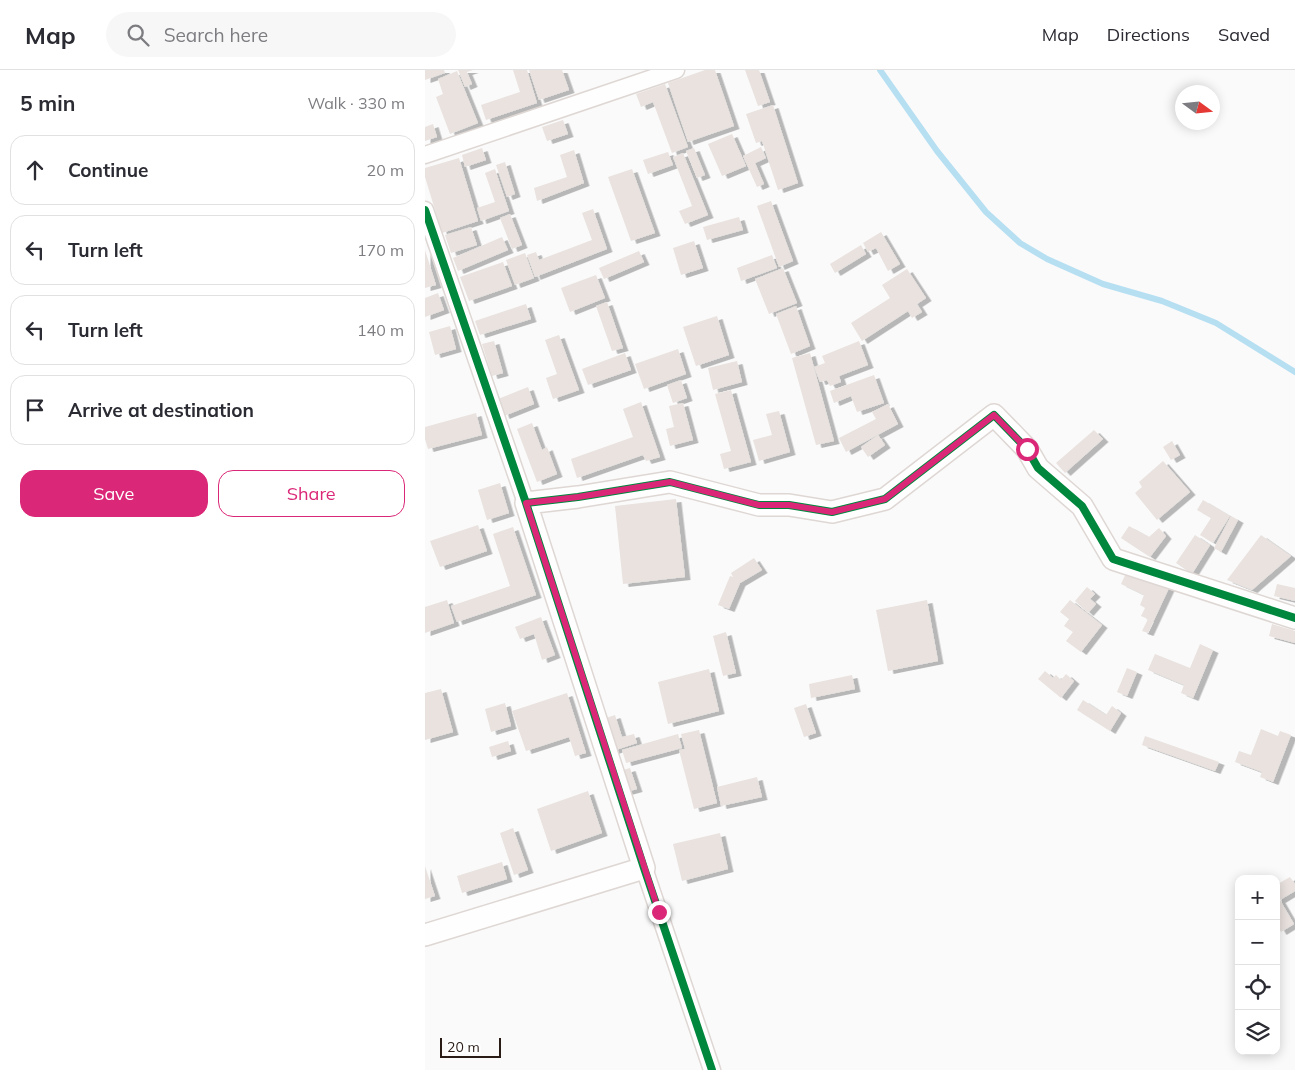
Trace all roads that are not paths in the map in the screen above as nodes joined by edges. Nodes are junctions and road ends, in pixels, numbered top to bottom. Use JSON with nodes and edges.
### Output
{"nodes":[{"id":1,"x":676,"y":70,"type":"edge"},
{"id":2,"x":425,"y":155,"type":"edge"},
{"id":3,"x":425,"y":210,"type":"edge"},
{"id":4,"x":526,"y":503,"type":"junction"},
{"id":5,"x":1295,"y":618,"type":"edge"},
{"id":6,"x":644,"y":868,"type":"junction"},
{"id":7,"x":425,"y":935,"type":"edge"},
{"id":8,"x":712,"y":1070,"type":"edge"}],
"edges":[{"from":1,"to":2,"type":"street"},
{"from":3,"to":4,"type":"street"},
{"from":4,"to":5,"type":"street"},
{"from":4,"to":6,"type":"street"},
{"from":6,"to":7,"type":"street"},
{"from":6,"to":8,"type":"street"}]}
